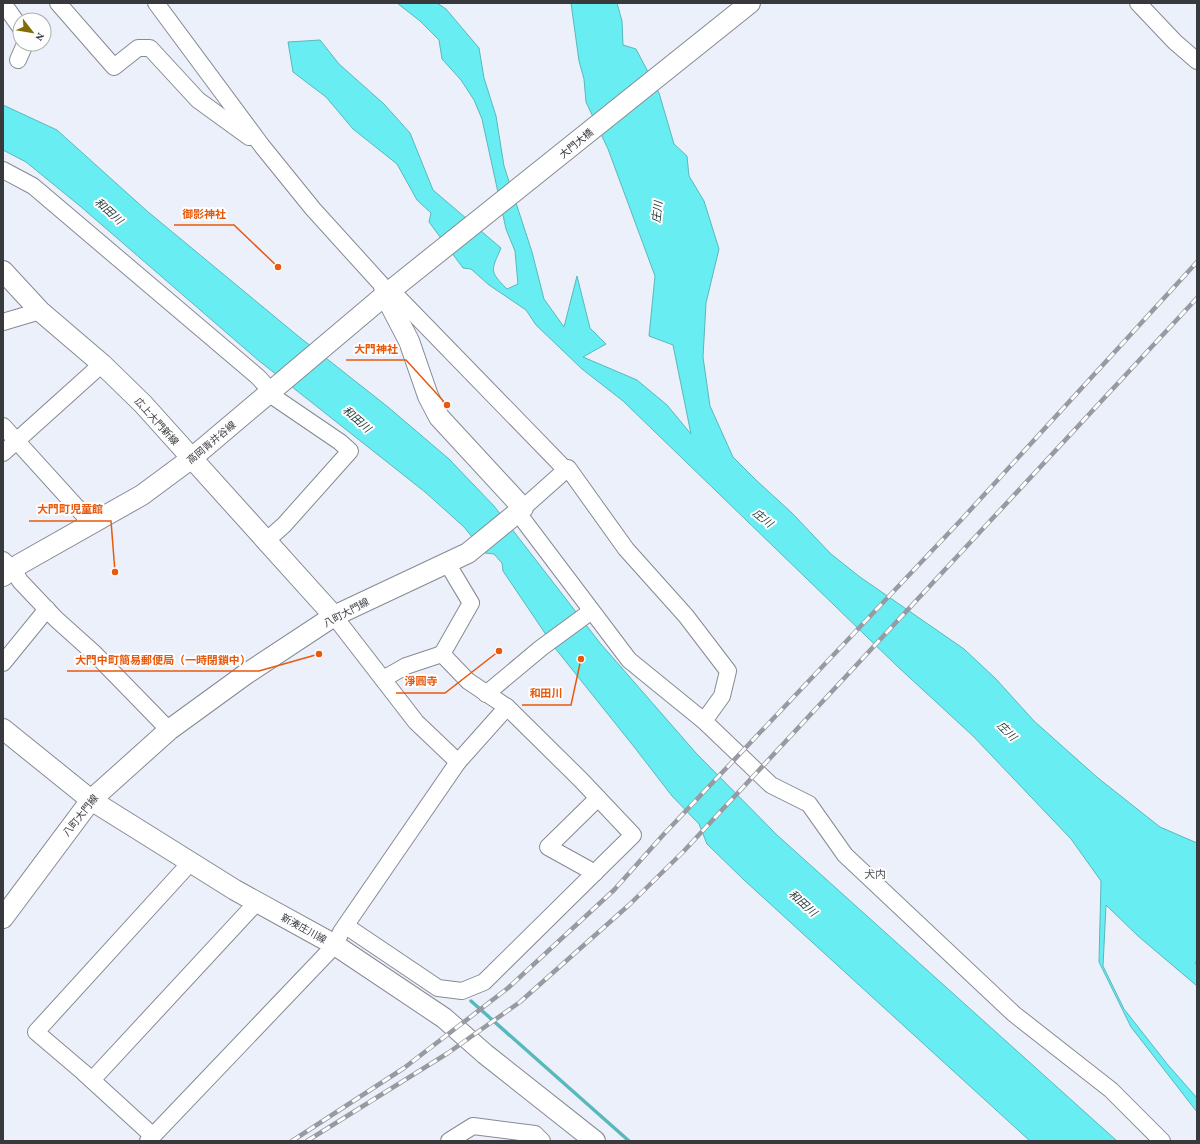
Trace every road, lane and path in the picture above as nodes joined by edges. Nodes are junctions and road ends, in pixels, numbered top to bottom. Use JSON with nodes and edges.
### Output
{"nodes":[{"id":1,"x":3,"y":3,"type":"edge"},
{"id":2,"x":58,"y":3,"type":"edge"},
{"id":3,"x":156,"y":3,"type":"edge"},
{"id":4,"x":750,"y":3,"type":"edge"},
{"id":5,"x":1138,"y":3,"type":"edge"},
{"id":6,"x":12,"y":16,"type":"edge"},
{"id":7,"x":22,"y":52,"type":"edge"},
{"id":8,"x":18,"y":60,"type":"dead end"},
{"id":9,"x":1197,"y":61,"type":"edge"},
{"id":10,"x":262,"y":146,"type":"junction"},
{"id":11,"x":3,"y":170,"type":"edge"},
{"id":12,"x":3,"y":271,"type":"edge"},
{"id":13,"x":392,"y":289,"type":"junction"},
{"id":14,"x":40,"y":311,"type":"junction"},
{"id":15,"x":3,"y":322,"type":"edge"},
{"id":16,"x":102,"y":364,"type":"junction"},
{"id":17,"x":271,"y":391,"type":"junction"},
{"id":18,"x":3,"y":426,"type":"edge"},
{"id":19,"x":16,"y":441,"type":"junction"},
{"id":20,"x":3,"y":453,"type":"edge"},
{"id":21,"x":192,"y":458,"type":"junction"},
{"id":22,"x":566,"y":470,"type":"junction"},
{"id":23,"x":520,"y":511,"type":"junction"},
{"id":24,"x":92,"y":524,"type":"junction"},
{"id":25,"x":266,"y":541,"type":"junction"},
{"id":26,"x":447,"y":563,"type":"junction"},
{"id":27,"x":6,"y":568,"type":"edge"},
{"id":28,"x":47,"y":609,"type":"junction"},
{"id":29,"x":588,"y":612,"type":"junction"},
{"id":30,"x":334,"y":616,"type":"junction"},
{"id":31,"x":442,"y":654,"type":"junction"},
{"id":32,"x":3,"y":663,"type":"edge"},
{"id":33,"x":383,"y":679,"type":"junction"},
{"id":34,"x":486,"y":694,"type":"junction"},
{"id":35,"x":507,"y":707,"type":"junction"},
{"id":36,"x":704,"y":721,"type":"junction"},
{"id":37,"x":3,"y":729,"type":"edge"},
{"id":38,"x":169,"y":730,"type":"junction"},
{"id":39,"x":458,"y":762,"type":"junction"},
{"id":40,"x":598,"y":798,"type":"junction"},
{"id":41,"x":91,"y":800,"type":"junction"},
{"id":42,"x":190,"y":863,"type":"junction"},
{"id":43,"x":595,"y":873,"type":"junction"},
{"id":44,"x":257,"y":902,"type":"junction"},
{"id":45,"x":3,"y":918,"type":"edge"},
{"id":46,"x":346,"y":926,"type":"junction"},
{"id":47,"x":335,"y":945,"type":"junction"},
{"id":48,"x":92,"y":1080,"type":"junction"},
{"id":49,"x":151,"y":1138,"type":"edge"},
{"id":50,"x":449,"y":1141,"type":"edge"},
{"id":51,"x":542,"y":1141,"type":"edge"},
{"id":52,"x":595,"y":1141,"type":"edge"},
{"id":53,"x":1162,"y":1141,"type":"edge"}],
"edges":[{"from":1,"to":6,"type":"street"},
{"from":2,"to":10,"type":"street"},
{"from":3,"to":10,"type":"street"},
{"from":4,"to":13,"type":"main road","name":"大門大橋"},
{"from":5,"to":9,"type":"street"},
{"from":7,"to":8,"type":"street"},
{"from":10,"to":13,"type":"street"},
{"from":11,"to":17,"type":"street"},
{"from":12,"to":14,"type":"main road","name":"広上大門新線"},
{"from":13,"to":17,"type":"main road","name":"高岡青井谷線"},
{"from":13,"to":22,"type":"street"},
{"from":13,"to":23,"type":"main road"},
{"from":14,"to":15,"type":"street"},
{"from":14,"to":16,"type":"main road","name":"広上大門新線"},
{"from":16,"to":19,"type":"street"},
{"from":16,"to":21,"type":"main road","name":"広上大門新線"},
{"from":17,"to":21,"type":"main road","name":"高岡青井谷線"},
{"from":17,"to":25,"type":"street"},
{"from":18,"to":19,"type":"street"},
{"from":19,"to":20,"type":"street"},
{"from":19,"to":24,"type":"street"},
{"from":21,"to":24,"type":"main road","name":"高岡青井谷線"},
{"from":21,"to":25,"type":"main road","name":"広上大門新線"},
{"from":22,"to":23,"type":"street"},
{"from":22,"to":36,"type":"street"},
{"from":23,"to":26,"type":"main road","name":"八町大門線"},
{"from":23,"to":29,"type":"street"},
{"from":24,"to":27,"type":"main road","name":"高岡青井谷線"},
{"from":25,"to":30,"type":"main road","name":"広上大門新線"},
{"from":26,"to":30,"type":"main road","name":"八町大門線"},
{"from":26,"to":31,"type":"street"},
{"from":27,"to":28,"type":"street"},
{"from":28,"to":32,"type":"street"},
{"from":28,"to":38,"type":"street"},
{"from":29,"to":34,"type":"street"},
{"from":29,"to":36,"type":"street"},
{"from":30,"to":33,"type":"street"},
{"from":30,"to":38,"type":"main road","name":"八町大門線"},
{"from":31,"to":33,"type":"street"},
{"from":31,"to":34,"type":"street"},
{"from":33,"to":39,"type":"street"},
{"from":34,"to":35,"type":"street"},
{"from":35,"to":39,"type":"street"},
{"from":35,"to":40,"type":"street"},
{"from":36,"to":53,"type":"street"},
{"from":37,"to":41,"type":"main road","name":"新湊庄川線"},
{"from":38,"to":41,"type":"main road","name":"八町大門線"},
{"from":39,"to":46,"type":"street"},
{"from":40,"to":43,"type":"street"},
{"from":40,"to":43,"type":"street"},
{"from":41,"to":42,"type":"main road","name":"新湊庄川線"},
{"from":41,"to":45,"type":"main road","name":"八町大門線"},
{"from":42,"to":44,"type":"main road","name":"新湊庄川線"},
{"from":42,"to":48,"type":"street"},
{"from":43,"to":46,"type":"street"},
{"from":44,"to":47,"type":"main road","name":"新湊庄川線"},
{"from":44,"to":48,"type":"street"},
{"from":46,"to":47,"type":"street"},
{"from":47,"to":49,"type":"street"},
{"from":47,"to":52,"type":"main road","name":"新湊庄川線"},
{"from":48,"to":49,"type":"street"},
{"from":50,"to":51,"type":"street"}]}
